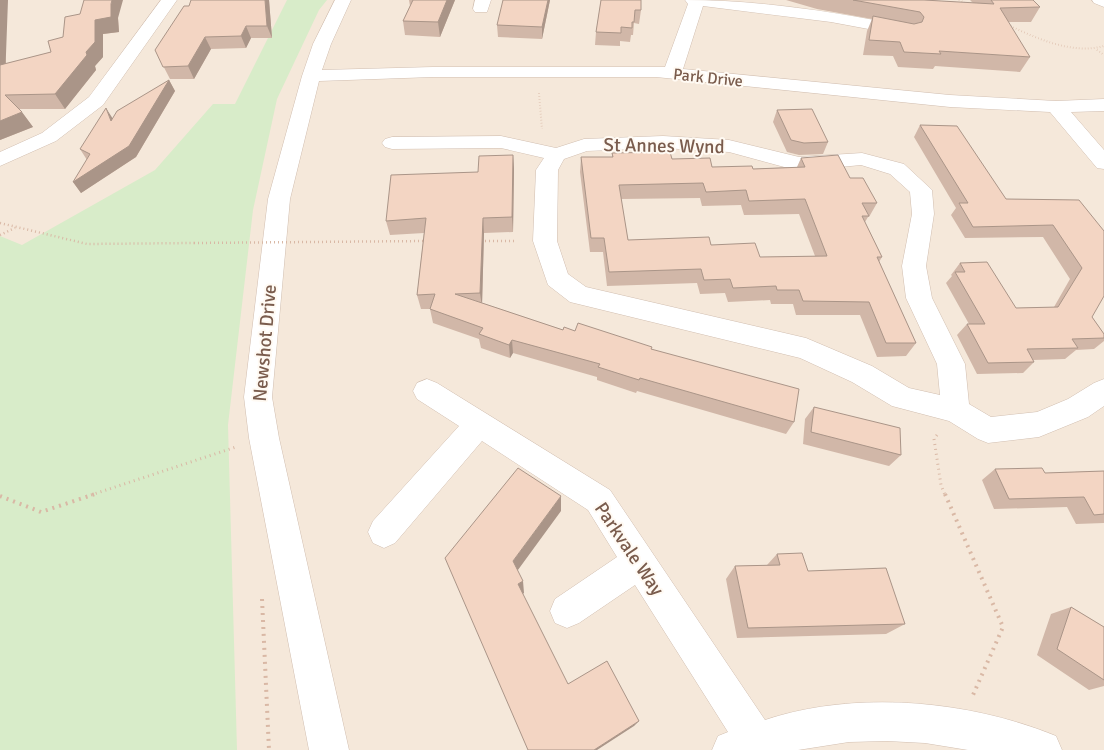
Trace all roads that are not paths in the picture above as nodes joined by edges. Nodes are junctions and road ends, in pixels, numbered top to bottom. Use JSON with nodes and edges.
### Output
{"nodes":[{"id":1,"x":169,"y":0,"type":"edge"},
{"id":2,"x":343,"y":0,"type":"edge"},
{"id":3,"x":693,"y":0,"type":"edge"},
{"id":4,"x":1100,"y":0,"type":"edge"},
{"id":5,"x":1104,"y":2,"type":"edge"},
{"id":6,"x":907,"y":32,"type":"edge"},
{"id":7,"x":672,"y":74,"type":"junction"},
{"id":8,"x":311,"y":76,"type":"junction"},
{"id":9,"x":1104,"y":105,"type":"edge"},
{"id":10,"x":1056,"y":107,"type":"junction"},
{"id":11,"x":392,"y":143,"type":"dead end"},
{"id":12,"x":551,"y":154,"type":"junction"},
{"id":13,"x":0,"y":160,"type":"edge"},
{"id":14,"x":1104,"y":163,"type":"edge"},
{"id":15,"x":426,"y":391,"type":"dead end"},
{"id":16,"x":1104,"y":391,"type":"edge"},
{"id":17,"x":956,"y":411,"type":"junction"},
{"id":18,"x":479,"y":424,"type":"junction"},
{"id":19,"x":384,"y":532,"type":"dead end"},
{"id":20,"x":640,"y":562,"type":"junction"},
{"id":21,"x":566,"y":611,"type":"dead end"},
{"id":22,"x":744,"y":746,"type":"edge"},
{"id":23,"x":330,"y":750,"type":"edge"},
{"id":24,"x":1042,"y":750,"type":"edge"}],
"edges":[{"from":1,"to":13,"type":"street"},
{"from":2,"to":8,"type":"street","name":"Newshot Drive"},
{"from":3,"to":6,"type":"street"},
{"from":3,"to":7,"type":"street"},
{"from":4,"to":5,"type":"street"},
{"from":7,"to":8,"type":"street","name":"Park Drive"},
{"from":7,"to":10,"type":"street","name":"Park Drive"},
{"from":8,"to":23,"type":"street","name":"Newshot Drive"},
{"from":9,"to":10,"type":"street","name":"Park Drive"},
{"from":10,"to":14,"type":"street"},
{"from":11,"to":12,"type":"street"},
{"from":12,"to":17,"type":"street"},
{"from":12,"to":17,"type":"street","name":"St Annes Wynd"},
{"from":15,"to":18,"type":"street","name":"Parkvale Way"},
{"from":16,"to":17,"type":"street"},
{"from":18,"to":19,"type":"street"},
{"from":18,"to":20,"type":"street","name":"Parkvale Way"},
{"from":20,"to":21,"type":"street"},
{"from":20,"to":22,"type":"street","name":"Parkvale Way"},
{"from":22,"to":24,"type":"street"}]}
